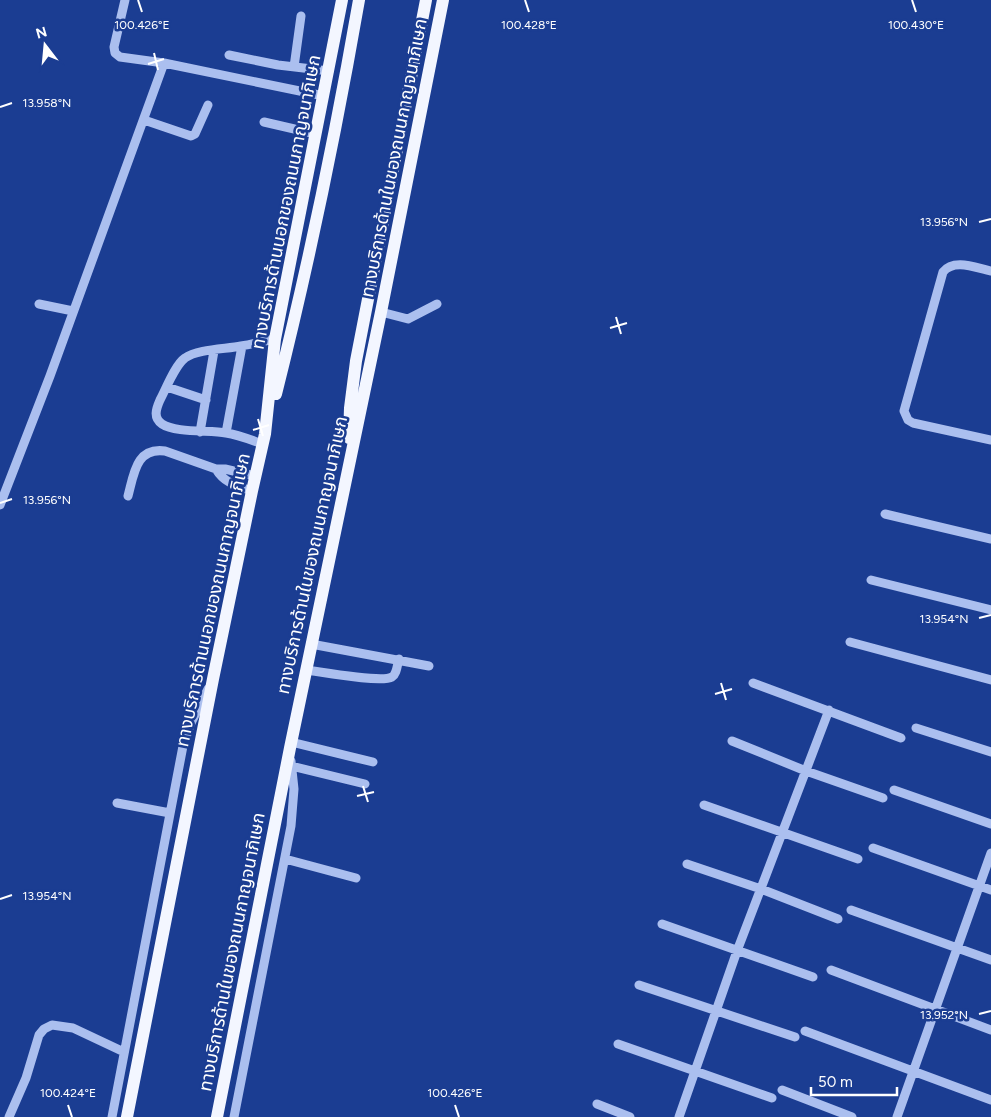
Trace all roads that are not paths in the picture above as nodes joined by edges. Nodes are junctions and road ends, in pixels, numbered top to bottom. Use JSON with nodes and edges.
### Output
{"nodes":[{"id":1,"x":125,"y":0,"type":"edge"},
{"id":2,"x":339,"y":0,"type":"edge"},
{"id":3,"x":360,"y":0,"type":"edge"},
{"id":4,"x":426,"y":0,"type":"edge"},
{"id":5,"x":443,"y":0,"type":"edge"},
{"id":6,"x":301,"y":16,"type":"dead end"},
{"id":7,"x":229,"y":55,"type":"dead end"},
{"id":8,"x":164,"y":63,"type":"junction"},
{"id":9,"x":294,"y":67,"type":"junction"},
{"id":10,"x":329,"y":71,"type":"junction"},
{"id":11,"x":324,"y":96,"type":"junction"},
{"id":12,"x":208,"y":105,"type":"dead end"},
{"id":13,"x":144,"y":120,"type":"junction"},
{"id":14,"x":264,"y":122,"type":"dead end"},
{"id":15,"x":316,"y":134,"type":"junction"},
{"id":16,"x":991,"y":271,"type":"edge"},
{"id":17,"x":39,"y":304,"type":"dead end"},
{"id":18,"x":438,"y":304,"type":"dead end"},
{"id":19,"x":73,"y":311,"type":"junction"},
{"id":20,"x":381,"y":312,"type":"junction"},
{"id":21,"x":275,"y":339,"type":"junction"},
{"id":22,"x":242,"y":346,"type":"junction"},
{"id":23,"x":214,"y":351,"type":"junction"},
{"id":24,"x":167,"y":387,"type":"junction"},
{"id":25,"x":206,"y":400,"type":"junction"},
{"id":26,"x":200,"y":432,"type":"junction"},
{"id":27,"x":226,"y":433,"type":"junction"},
{"id":28,"x":264,"y":439,"type":"junction"},
{"id":29,"x":991,"y":440,"type":"edge"},
{"id":30,"x":216,"y":469,"type":"junction"},
{"id":31,"x":348,"y":472,"type":"junction"},
{"id":32,"x":256,"y":476,"type":"junction"},
{"id":33,"x":252,"y":491,"type":"junction"},
{"id":34,"x":128,"y":496,"type":"dead end"},
{"id":35,"x":0,"y":505,"type":"edge"},
{"id":36,"x":885,"y":514,"type":"dead end"},
{"id":37,"x":991,"y":539,"type":"edge"},
{"id":38,"x":871,"y":580,"type":"dead end"},
{"id":39,"x":991,"y":610,"type":"edge"},
{"id":40,"x":850,"y":642,"type":"dead end"},
{"id":41,"x":311,"y":644,"type":"junction"},
{"id":42,"x":399,"y":659,"type":"junction"},
{"id":43,"x":429,"y":666,"type":"dead end"},
{"id":44,"x":306,"y":670,"type":"junction"},
{"id":45,"x":213,"y":679,"type":"junction"},
{"id":46,"x":991,"y":680,"type":"edge"},
{"id":47,"x":753,"y":683,"type":"dead end"},
{"id":48,"x":829,"y":710,"type":"junction"},
{"id":49,"x":916,"y":728,"type":"dead end"},
{"id":50,"x":901,"y":738,"type":"dead end"},
{"id":51,"x":732,"y":741,"type":"dead end"},
{"id":52,"x":290,"y":745,"type":"junction"},
{"id":53,"x":991,"y":752,"type":"edge"},
{"id":54,"x":373,"y":762,"type":"dead end"},
{"id":55,"x":291,"y":766,"type":"junction"},
{"id":56,"x":806,"y":771,"type":"junction"},
{"id":57,"x":366,"y":784,"type":"dead end"},
{"id":58,"x":894,"y":790,"type":"dead end"},
{"id":59,"x":883,"y":798,"type":"dead end"},
{"id":60,"x":117,"y":803,"type":"dead end"},
{"id":61,"x":704,"y":805,"type":"dead end"},
{"id":62,"x":170,"y":813,"type":"junction"},
{"id":63,"x":991,"y":824,"type":"edge"},
{"id":64,"x":783,"y":832,"type":"junction"},
{"id":65,"x":873,"y":848,"type":"dead end"},
{"id":66,"x":991,"y":853,"type":"edge"},
{"id":67,"x":285,"y":859,"type":"junction"},
{"id":68,"x":858,"y":859,"type":"dead end"},
{"id":69,"x":687,"y":864,"type":"dead end"},
{"id":70,"x":356,"y":878,"type":"dead end"},
{"id":71,"x":980,"y":886,"type":"junction"},
{"id":72,"x":761,"y":889,"type":"junction"},
{"id":73,"x":991,"y":890,"type":"edge"},
{"id":74,"x":851,"y":910,"type":"dead end"},
{"id":75,"x":838,"y":919,"type":"dead end"},
{"id":76,"x":662,"y":924,"type":"dead end"},
{"id":77,"x":958,"y":948,"type":"junction"},
{"id":78,"x":737,"y":951,"type":"junction"},
{"id":79,"x":991,"y":960,"type":"edge"},
{"id":80,"x":831,"y":970,"type":"dead end"},
{"id":81,"x":813,"y":977,"type":"dead end"},
{"id":82,"x":639,"y":985,"type":"dead end"},
{"id":83,"x":936,"y":1009,"type":"junction"},
{"id":84,"x":716,"y":1011,"type":"junction"},
{"id":85,"x":991,"y":1030,"type":"edge"},
{"id":86,"x":805,"y":1031,"type":"dead end"},
{"id":87,"x":796,"y":1037,"type":"dead end"},
{"id":88,"x":618,"y":1044,"type":"dead end"},
{"id":89,"x":124,"y":1052,"type":"junction"},
{"id":90,"x":695,"y":1070,"type":"junction"},
{"id":91,"x":913,"y":1072,"type":"junction"},
{"id":92,"x":782,"y":1090,"type":"dead end"},
{"id":93,"x":772,"y":1098,"type":"dead end"},
{"id":94,"x":991,"y":1100,"type":"edge"},
{"id":95,"x":597,"y":1104,"type":"dead end"},
{"id":96,"x":218,"y":1112,"type":"edge"},
{"id":97,"x":9,"y":1117,"type":"edge"},
{"id":98,"x":112,"y":1117,"type":"edge"},
{"id":99,"x":127,"y":1117,"type":"edge"},
{"id":100,"x":234,"y":1117,"type":"edge"},
{"id":101,"x":630,"y":1117,"type":"edge"},
{"id":102,"x":679,"y":1117,"type":"edge"},
{"id":103,"x":852,"y":1117,"type":"edge"},
{"id":104,"x":897,"y":1117,"type":"edge"}],
"edges":[{"from":1,"to":8,"type":"street"},
{"from":2,"to":10,"type":"main road","name":"ทางบริการด้านนอกของถนนกาญจนาภิเษก"},
{"from":3,"to":28,"type":"main road"},
{"from":4,"to":31,"type":"main road"},
{"from":5,"to":20,"type":"main road","name":"ทางบริการด้านในของถนนกาญจนาภิเษก"},
{"from":6,"to":9,"type":"street"},
{"from":7,"to":9,"type":"street"},
{"from":8,"to":11,"type":"street"},
{"from":8,"to":13,"type":"street"},
{"from":9,"to":10,"type":"street"},
{"from":10,"to":11,"type":"main road","name":"ทางบริการด้านนอกของถนนกาญจนาภิเษก"},
{"from":11,"to":15,"type":"main road","name":"ทางบริการด้านนอกของถนนกาญจนาภิเษก"},
{"from":12,"to":13,"type":"street"},
{"from":13,"to":19,"type":"street"},
{"from":14,"to":15,"type":"street"},
{"from":15,"to":21,"type":"main road","name":"ทางบริการด้านนอกของถนนกาญจนาภิเษก"},
{"from":16,"to":29,"type":"street"},
{"from":17,"to":19,"type":"street"},
{"from":18,"to":20,"type":"street"},
{"from":19,"to":35,"type":"street"},
{"from":20,"to":31,"type":"main road","name":"ทางบริการด้านในของถนนกาญจนาภิเษก"},
{"from":21,"to":22,"type":"street"},
{"from":21,"to":28,"type":"main road","name":"ทางบริการด้านนอกของถนนกาญจนาภิเษก"},
{"from":22,"to":23,"type":"street"},
{"from":22,"to":27,"type":"street"},
{"from":23,"to":24,"type":"street"},
{"from":23,"to":25,"type":"street"},
{"from":24,"to":25,"type":"street"},
{"from":24,"to":26,"type":"street"},
{"from":25,"to":26,"type":"street"},
{"from":26,"to":27,"type":"street"},
{"from":27,"to":28,"type":"street"},
{"from":28,"to":32,"type":"main road","name":"ทางบริการด้านนอกของถนนกาญจนาภิเษก"},
{"from":30,"to":32,"type":"street"},
{"from":30,"to":33,"type":"street"},
{"from":30,"to":34,"type":"street"},
{"from":31,"to":41,"type":"main road","name":"ทางบริการด้านในของถนนกาญจนาภิเษก"},
{"from":32,"to":33,"type":"main road","name":"ทางบริการด้านนอกของถนนกาญจนาภิเษก"},
{"from":33,"to":45,"type":"main road","name":"ทางบริการด้านนอกของถนนกาญจนาภิเษก"},
{"from":36,"to":37,"type":"street"},
{"from":38,"to":39,"type":"street"},
{"from":40,"to":46,"type":"street"},
{"from":41,"to":42,"type":"street"},
{"from":41,"to":44,"type":"main road","name":"ทางบริการด้านในของถนนกาญจนาภิเษก"},
{"from":42,"to":43,"type":"street"},
{"from":42,"to":44,"type":"street"},
{"from":44,"to":52,"type":"main road","name":"ทางบริการด้านในของถนนกาญจนาภิเษก"},
{"from":45,"to":62,"type":"street"},
{"from":45,"to":99,"type":"main road","name":"ทางบริการด้านนอกของถนนกาญจนาภิเษก"},
{"from":47,"to":48,"type":"street"},
{"from":48,"to":50,"type":"street"},
{"from":48,"to":56,"type":"street"},
{"from":49,"to":53,"type":"street"},
{"from":51,"to":56,"type":"street"},
{"from":52,"to":54,"type":"street"},
{"from":52,"to":55,"type":"street"},
{"from":52,"to":96,"type":"main road","name":"ทางบริการด้านในของถนนกาญจนาภิเษก"},
{"from":55,"to":57,"type":"street"},
{"from":55,"to":67,"type":"street"},
{"from":56,"to":59,"type":"street"},
{"from":56,"to":64,"type":"street"},
{"from":58,"to":63,"type":"street"},
{"from":60,"to":62,"type":"street"},
{"from":61,"to":64,"type":"street"},
{"from":62,"to":89,"type":"street"},
{"from":64,"to":68,"type":"street"},
{"from":64,"to":72,"type":"street"},
{"from":65,"to":71,"type":"street"},
{"from":66,"to":71,"type":"street"},
{"from":67,"to":70,"type":"street"},
{"from":67,"to":100,"type":"street"},
{"from":69,"to":72,"type":"street"},
{"from":71,"to":73,"type":"street"},
{"from":71,"to":77,"type":"street"},
{"from":72,"to":75,"type":"street"},
{"from":72,"to":78,"type":"street"},
{"from":74,"to":77,"type":"street"},
{"from":76,"to":78,"type":"street"},
{"from":77,"to":79,"type":"street"},
{"from":77,"to":83,"type":"street"},
{"from":78,"to":81,"type":"street"},
{"from":78,"to":84,"type":"street"},
{"from":80,"to":83,"type":"street"},
{"from":82,"to":84,"type":"street"},
{"from":83,"to":85,"type":"street"},
{"from":83,"to":91,"type":"street"},
{"from":84,"to":87,"type":"street"},
{"from":84,"to":90,"type":"street"},
{"from":86,"to":91,"type":"street"},
{"from":88,"to":90,"type":"street"},
{"from":89,"to":97,"type":"street"},
{"from":89,"to":98,"type":"street"},
{"from":90,"to":93,"type":"street"},
{"from":90,"to":102,"type":"street"},
{"from":91,"to":94,"type":"street"},
{"from":91,"to":104,"type":"street"},
{"from":92,"to":103,"type":"street"},
{"from":95,"to":101,"type":"street"}]}
